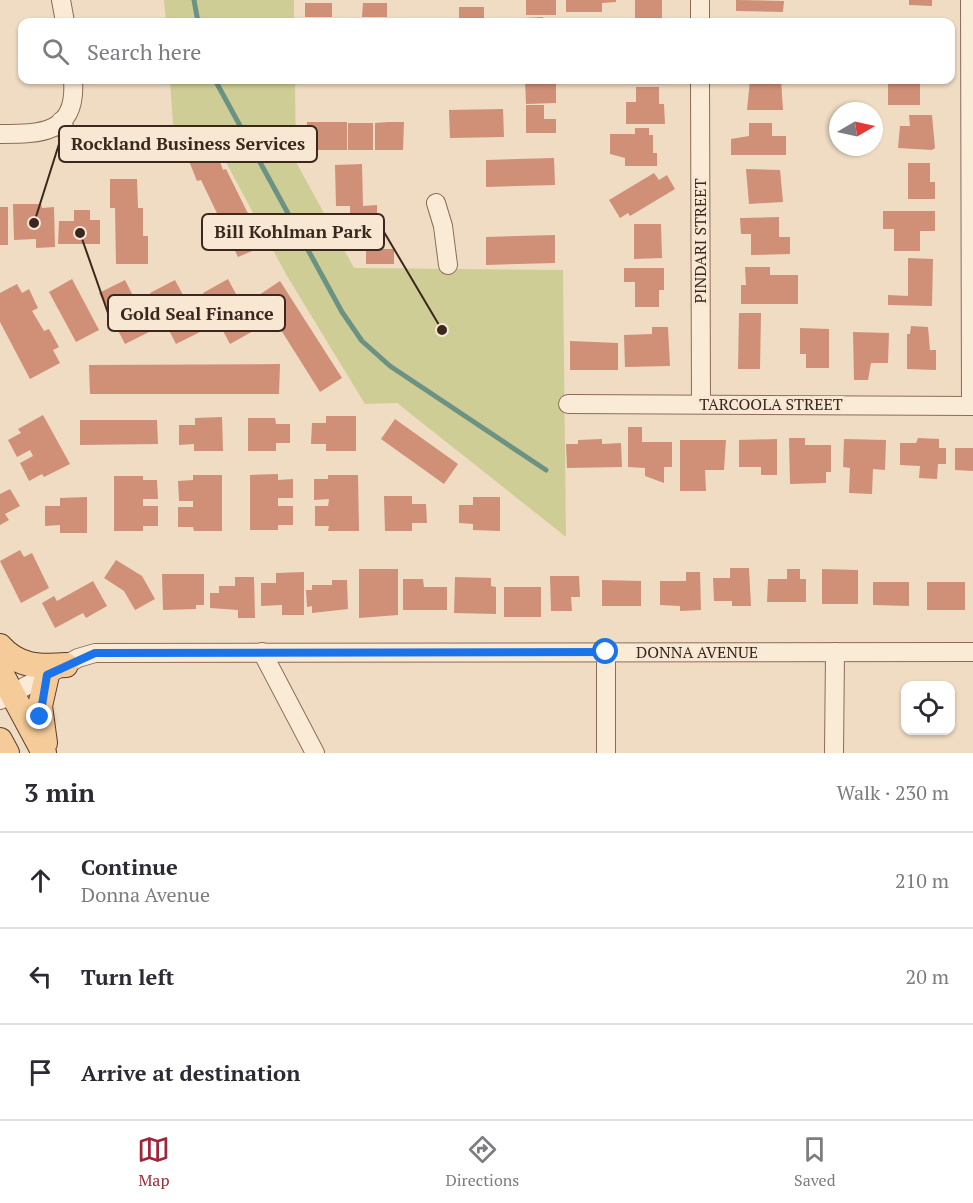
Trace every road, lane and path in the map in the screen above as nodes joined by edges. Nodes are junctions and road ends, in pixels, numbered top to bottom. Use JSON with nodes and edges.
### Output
{"nodes":[{"id":1,"x":62,"y":0,"type":"edge"},
{"id":2,"x":700,"y":0,"type":"edge"},
{"id":3,"x":970,"y":0,"type":"edge"},
{"id":4,"x":64,"y":18,"type":"edge"},
{"id":5,"x":700,"y":18,"type":"edge"},
{"id":6,"x":73,"y":84,"type":"edge"},
{"id":7,"x":700,"y":84,"type":"edge"},
{"id":8,"x":61,"y":121,"type":"junction"},
{"id":9,"x":0,"y":134,"type":"edge"},
{"id":10,"x":70,"y":142,"type":"dead end"},
{"id":11,"x":436,"y":203,"type":"dead end"},
{"id":12,"x":448,"y":266,"type":"dead end"},
{"id":13,"x":700,"y":403,"type":"junction"},
{"id":14,"x":568,"y":404,"type":"dead end"},
{"id":15,"x":972,"y":406,"type":"edge"},
{"id":16,"x":0,"y":646,"type":"edge"},
{"id":17,"x":262,"y":652,"type":"junction"},
{"id":18,"x":606,"y":652,"type":"junction"},
{"id":19,"x":835,"y":652,"type":"junction"},
{"id":20,"x":973,"y":652,"type":"edge"},
{"id":21,"x":56,"y":670,"type":"junction"},
{"id":22,"x":0,"y":671,"type":"edge"},
{"id":23,"x":6,"y":697,"type":"edge"},
{"id":24,"x":0,"y":740,"type":"edge"},
{"id":25,"x":7,"y":753,"type":"edge"},
{"id":26,"x":45,"y":753,"type":"edge"},
{"id":27,"x":315,"y":753,"type":"edge"},
{"id":28,"x":606,"y":753,"type":"edge"},
{"id":29,"x":834,"y":753,"type":"edge"}],
"edges":[{"from":1,"to":4,"type":"street"},
{"from":2,"to":5,"type":"street"},
{"from":3,"to":15,"type":"street"},
{"from":6,"to":8,"type":"street"},
{"from":7,"to":13,"type":"street","name":"PINDARI STREET"},
{"from":8,"to":9,"type":"street"},
{"from":8,"to":10,"type":"street"},
{"from":11,"to":12,"type":"street"},
{"from":13,"to":14,"type":"street","name":"TARCOOLA STREET"},
{"from":13,"to":15,"type":"street","name":"TARCOOLA STREET"},
{"from":16,"to":21,"type":"main road"},
{"from":17,"to":18,"type":"street","name":"DONNA AVENUE"},
{"from":17,"to":21,"type":"street","name":"DONNA AVENUE"},
{"from":17,"to":27,"type":"street"},
{"from":18,"to":19,"type":"street","name":"DONNA AVENUE"},
{"from":18,"to":28,"type":"street"},
{"from":19,"to":20,"type":"street","name":"DONNA AVENUE"},
{"from":19,"to":29,"type":"street"},
{"from":21,"to":23,"type":"street","name":"DONNA AVENUE"},
{"from":21,"to":26,"type":"main road"},
{"from":22,"to":23,"type":"main road"},
{"from":23,"to":26,"type":"main road"},
{"from":24,"to":25,"type":"main road"}]}
